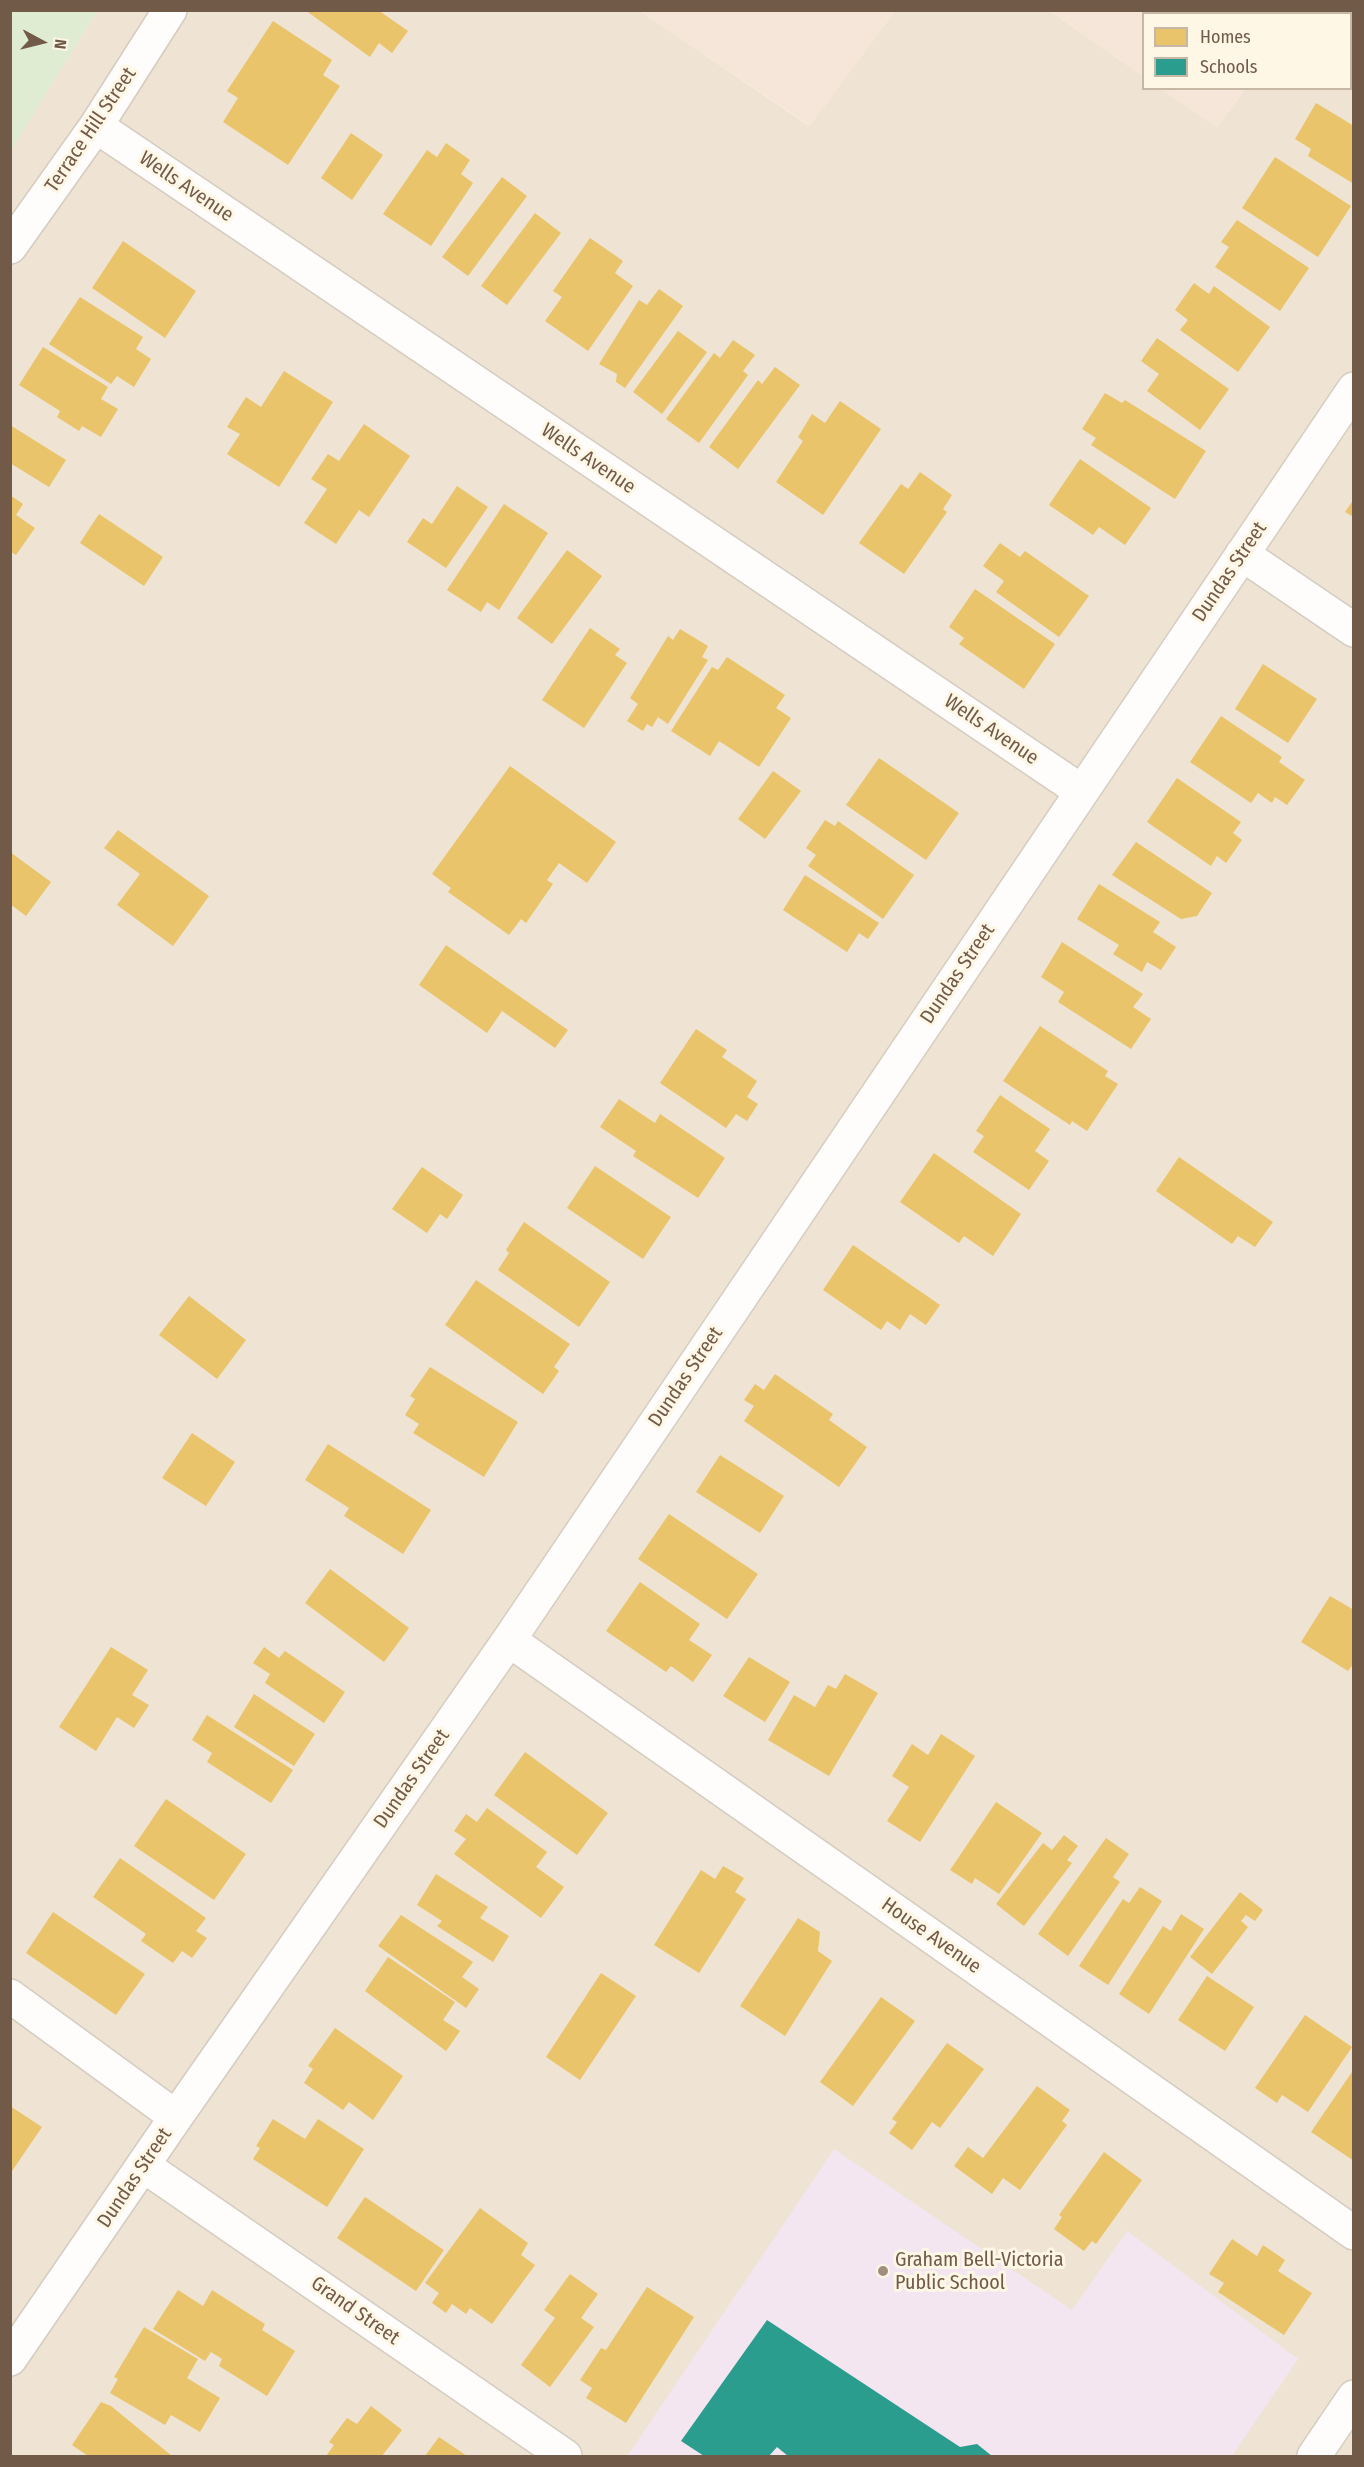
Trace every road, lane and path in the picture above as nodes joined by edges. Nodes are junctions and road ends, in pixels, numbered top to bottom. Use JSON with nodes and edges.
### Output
{"nodes":[{"id":1,"x":170,"y":10,"type":"edge"},
{"id":2,"x":96,"y":126,"type":"junction"},
{"id":3,"x":10,"y":247,"type":"edge"},
{"id":4,"x":1353,"y":389,"type":"edge"},
{"id":5,"x":1242,"y":554,"type":"junction"},
{"id":6,"x":1353,"y":630,"type":"edge"},
{"id":7,"x":1081,"y":791,"type":"junction"},
{"id":8,"x":509,"y":1640,"type":"junction"},
{"id":9,"x":10,"y":1996,"type":"edge"},
{"id":10,"x":176,"y":2117,"type":"junction"},
{"id":11,"x":144,"y":2166,"type":"junction"},
{"id":12,"x":1353,"y":2233,"type":"edge"},
{"id":13,"x":10,"y":2360,"type":"edge"},
{"id":14,"x":1353,"y":2397,"type":"edge"},
{"id":15,"x":566,"y":2457,"type":"edge"},
{"id":16,"x":1314,"y":2457,"type":"edge"}],
"edges":[{"from":1,"to":2,"type":"street","name":"Terrace Hill Street"},
{"from":2,"to":3,"type":"street","name":"Terrace Hill Street"},
{"from":2,"to":7,"type":"street","name":"Wells Avenue"},
{"from":4,"to":5,"type":"street","name":"Dundas Street"},
{"from":5,"to":6,"type":"street"},
{"from":5,"to":7,"type":"street","name":"Dundas Street"},
{"from":7,"to":8,"type":"street","name":"Dundas Street"},
{"from":8,"to":10,"type":"street","name":"Dundas Street"},
{"from":8,"to":12,"type":"street","name":"House Avenue"},
{"from":9,"to":10,"type":"street"},
{"from":10,"to":11,"type":"street","name":"Dundas Street"},
{"from":11,"to":13,"type":"street","name":"Dundas Street"},
{"from":11,"to":15,"type":"street","name":"Grand Street"},
{"from":14,"to":16,"type":"street"}]}
